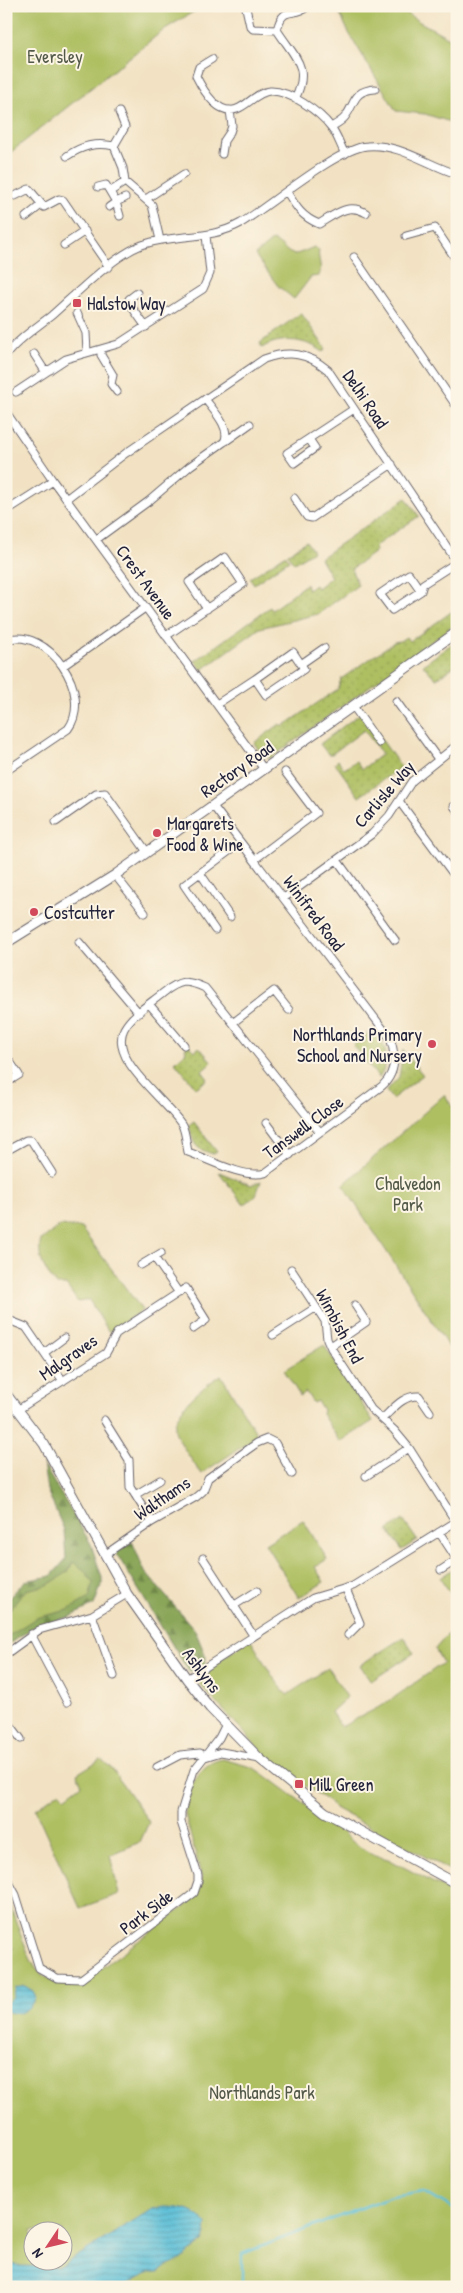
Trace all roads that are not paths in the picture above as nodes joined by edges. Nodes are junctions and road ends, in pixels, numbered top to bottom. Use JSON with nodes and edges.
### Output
{"nodes":[{"id":1,"x":308,"y":6,"type":"edge"},
{"id":2,"x":246,"y":8,"type":"dead end"},
{"id":3,"x":277,"y":30,"type":"junction"},
{"id":4,"x":212,"y":59,"type":"dead end"},
{"id":5,"x":375,"y":89,"type":"dead end"},
{"id":6,"x":295,"y":99,"type":"junction"},
{"id":7,"x":230,"y":110,"type":"junction"},
{"id":8,"x":119,"y":112,"type":"dead end"},
{"id":9,"x":331,"y":127,"type":"junction"},
{"id":10,"x":114,"y":146,"type":"junction"},
{"id":11,"x":222,"y":154,"type":"dead end"},
{"id":12,"x":345,"y":154,"type":"junction"},
{"id":13,"x":67,"y":156,"type":"dead end"},
{"id":14,"x":184,"y":174,"type":"dead end"},
{"id":15,"x":457,"y":174,"type":"edge"},
{"id":16,"x":125,"y":182,"type":"junction"},
{"id":17,"x":98,"y":187,"type":"dead end"},
{"id":18,"x":111,"y":191,"type":"junction"},
{"id":19,"x":287,"y":192,"type":"junction"},
{"id":20,"x":15,"y":196,"type":"dead end"},
{"id":21,"x":125,"y":198,"type":"dead end"},
{"id":22,"x":146,"y":199,"type":"junction"},
{"id":23,"x":116,"y":202,"type":"junction"},
{"id":24,"x":41,"y":205,"type":"junction"},
{"id":25,"x":109,"y":208,"type":"dead end"},
{"id":26,"x":366,"y":213,"type":"dead end"},
{"id":27,"x":120,"y":216,"type":"dead end"},
{"id":28,"x":26,"y":217,"type":"dead end"},
{"id":29,"x":85,"y":231,"type":"junction"},
{"id":30,"x":206,"y":235,"type":"junction"},
{"id":31,"x":406,"y":236,"type":"dead end"},
{"id":32,"x":160,"y":240,"type":"junction"},
{"id":33,"x":64,"y":245,"type":"dead end"},
{"id":34,"x":354,"y":257,"type":"dead end"},
{"id":35,"x":457,"y":261,"type":"edge"},
{"id":36,"x":109,"y":267,"type":"junction"},
{"id":37,"x":137,"y":293,"type":"dead end"},
{"id":38,"x":77,"y":313,"type":"dead end"},
{"id":39,"x":146,"y":327,"type":"junction"},
{"id":40,"x":101,"y":350,"type":"junction"},
{"id":41,"x":87,"y":352,"type":"junction"},
{"id":42,"x":34,"y":354,"type":"dead end"},
{"id":43,"x":6,"y":355,"type":"edge"},
{"id":44,"x":50,"y":370,"type":"junction"},
{"id":45,"x":16,"y":392,"type":"dead end"},
{"id":46,"x":117,"y":392,"type":"dead end"},
{"id":47,"x":205,"y":399,"type":"junction"},
{"id":48,"x":457,"y":407,"type":"edge"},
{"id":49,"x":354,"y":409,"type":"junction"},
{"id":50,"x":6,"y":412,"type":"edge"},
{"id":51,"x":250,"y":424,"type":"dead end"},
{"id":52,"x":309,"y":439,"type":"dead end"},
{"id":53,"x":224,"y":442,"type":"junction"},
{"id":54,"x":392,"y":464,"type":"junction"},
{"id":55,"x":53,"y":482,"type":"junction"},
{"id":56,"x":66,"y":498,"type":"junction"},
{"id":57,"x":294,"y":498,"type":"dead end"},
{"id":58,"x":6,"y":511,"type":"edge"},
{"id":59,"x":97,"y":539,"type":"junction"},
{"id":60,"x":457,"y":562,"type":"edge"},
{"id":61,"x":421,"y":591,"type":"junction"},
{"id":62,"x":145,"y":608,"type":"junction"},
{"id":63,"x":207,"y":609,"type":"junction"},
{"id":64,"x":457,"y":632,"type":"edge"},
{"id":65,"x":166,"y":636,"type":"junction"},
{"id":66,"x":6,"y":640,"type":"edge"},
{"id":67,"x":324,"y":648,"type":"dead end"},
{"id":68,"x":300,"y":664,"type":"junction"},
{"id":69,"x":63,"y":666,"type":"junction"},
{"id":70,"x":255,"y":679,"type":"junction"},
{"id":71,"x":396,"y":702,"type":"dead end"},
{"id":72,"x":217,"y":704,"type":"junction"},
{"id":73,"x":353,"y":706,"type":"junction"},
{"id":74,"x":378,"y":743,"type":"dead end"},
{"id":75,"x":457,"y":745,"type":"edge"},
{"id":76,"x":438,"y":759,"type":"junction"},
{"id":77,"x":263,"y":768,"type":"junction"},
{"id":78,"x":6,"y":771,"type":"edge"},
{"id":79,"x":286,"y":772,"type":"dead end"},
{"id":80,"x":400,"y":801,"type":"junction"},
{"id":81,"x":213,"y":806,"type":"junction"},
{"id":82,"x":56,"y":822,"type":"dead end"},
{"id":83,"x":240,"y":843,"type":"junction"},
{"id":84,"x":147,"y":852,"type":"junction"},
{"id":85,"x":254,"y":860,"type":"junction"},
{"id":86,"x":337,"y":860,"type":"junction"},
{"id":87,"x":454,"y":870,"type":"edge"},
{"id":88,"x":200,"y":873,"type":"junction"},
{"id":89,"x":115,"y":875,"type":"junction"},
{"id":90,"x":457,"y":879,"type":"edge"},
{"id":91,"x":284,"y":898,"type":"junction"},
{"id":92,"x":146,"y":913,"type":"dead end"},
{"id":93,"x":230,"y":917,"type":"dead end"},
{"id":94,"x":215,"y":930,"type":"dead end"},
{"id":95,"x":395,"y":940,"type":"dead end"},
{"id":96,"x":79,"y":942,"type":"dead end"},
{"id":97,"x":6,"y":943,"type":"edge"},
{"id":98,"x":149,"y":1004,"type":"junction"},
{"id":99,"x":289,"y":1010,"type":"dead end"},
{"id":100,"x":139,"y":1013,"type":"junction"},
{"id":101,"x":234,"y":1022,"type":"junction"},
{"id":102,"x":390,"y":1038,"type":"joint"},
{"id":103,"x":184,"y":1045,"type":"dead end"},
{"id":104,"x":6,"y":1056,"type":"edge"},
{"id":105,"x":6,"y":1083,"type":"edge"},
{"id":106,"x":266,"y":1123,"type":"dead end"},
{"id":107,"x":320,"y":1132,"type":"junction"},
{"id":108,"x":6,"y":1151,"type":"edge"},
{"id":109,"x":290,"y":1155,"type":"junction"},
{"id":110,"x":52,"y":1173,"type":"dead end"},
{"id":111,"x":161,"y":1252,"type":"dead end"},
{"id":112,"x":154,"y":1257,"type":"junction"},
{"id":113,"x":141,"y":1265,"type":"dead end"},
{"id":114,"x":291,"y":1269,"type":"dead end"},
{"id":115,"x":179,"y":1293,"type":"junction"},
{"id":116,"x":355,"y":1304,"type":"dead end"},
{"id":117,"x":315,"y":1308,"type":"junction"},
{"id":118,"x":6,"y":1319,"type":"edge"},
{"id":119,"x":193,"y":1329,"type":"dead end"},
{"id":120,"x":273,"y":1335,"type":"dead end"},
{"id":121,"x":64,"y":1338,"type":"dead end"},
{"id":122,"x":331,"y":1346,"type":"junction"},
{"id":123,"x":44,"y":1353,"type":"junction"},
{"id":124,"x":63,"y":1381,"type":"junction"},
{"id":125,"x":6,"y":1394,"type":"edge"},
{"id":126,"x":19,"y":1409,"type":"junction"},
{"id":127,"x":430,"y":1412,"type":"dead end"},
{"id":128,"x":382,"y":1419,"type":"junction"},
{"id":129,"x":104,"y":1420,"type":"dead end"},
{"id":130,"x":408,"y":1448,"type":"junction"},
{"id":131,"x":292,"y":1474,"type":"dead end"},
{"id":132,"x":366,"y":1476,"type":"dead end"},
{"id":133,"x":160,"y":1480,"type":"dead end"},
{"id":134,"x":135,"y":1495,"type":"junction"},
{"id":135,"x":456,"y":1521,"type":"edge"},
{"id":136,"x":152,"y":1522,"type":"junction"},
{"id":137,"x":440,"y":1532,"type":"junction"},
{"id":138,"x":106,"y":1554,"type":"junction"},
{"id":139,"x":203,"y":1558,"type":"dead end"},
{"id":140,"x":441,"y":1570,"type":"dead end"},
{"id":141,"x":346,"y":1589,"type":"junction"},
{"id":142,"x":257,"y":1591,"type":"dead end"},
{"id":143,"x":127,"y":1594,"type":"junction"},
{"id":144,"x":234,"y":1606,"type":"junction"},
{"id":145,"x":92,"y":1615,"type":"junction"},
{"id":146,"x":31,"y":1634,"type":"junction"},
{"id":147,"x":252,"y":1635,"type":"junction"},
{"id":148,"x":348,"y":1635,"type":"dead end"},
{"id":149,"x":6,"y":1654,"type":"edge"},
{"id":150,"x":114,"y":1676,"type":"dead end"},
{"id":151,"x":188,"y":1679,"type":"junction"},
{"id":152,"x":67,"y":1702,"type":"dead end"},
{"id":153,"x":6,"y":1719,"type":"edge"},
{"id":154,"x":226,"y":1724,"type":"junction"},
{"id":155,"x":21,"y":1739,"type":"dead end"},
{"id":156,"x":205,"y":1757,"type":"junction"},
{"id":157,"x":260,"y":1759,"type":"junction"},
{"id":158,"x":157,"y":1767,"type":"dead end"},
{"id":159,"x":6,"y":1877,"type":"edge"},
{"id":160,"x":457,"y":1884,"type":"edge"}],
"edges":[{"from":1,"to":3,"type":"street"},
{"from":2,"to":3,"type":"street"},
{"from":3,"to":6,"type":"street"},
{"from":4,"to":7,"type":"street"},
{"from":5,"to":9,"type":"street"},
{"from":6,"to":7,"type":"street"},
{"from":6,"to":9,"type":"street"},
{"from":7,"to":11,"type":"street"},
{"from":8,"to":10,"type":"street"},
{"from":9,"to":12,"type":"street"},
{"from":10,"to":13,"type":"street"},
{"from":10,"to":16,"type":"street"},
{"from":12,"to":15,"type":"street"},
{"from":12,"to":19,"type":"street"},
{"from":14,"to":22,"type":"street"},
{"from":16,"to":18,"type":"street"},
{"from":16,"to":22,"type":"street"},
{"from":17,"to":18,"type":"street"},
{"from":18,"to":23,"type":"street"},
{"from":19,"to":26,"type":"street"},
{"from":19,"to":30,"type":"street"},
{"from":20,"to":24,"type":"street"},
{"from":21,"to":23,"type":"street"},
{"from":22,"to":32,"type":"street"},
{"from":23,"to":25,"type":"street"},
{"from":23,"to":27,"type":"street"},
{"from":24,"to":28,"type":"street"},
{"from":24,"to":29,"type":"street"},
{"from":29,"to":33,"type":"street"},
{"from":29,"to":36,"type":"street"},
{"from":30,"to":32,"type":"street"},
{"from":30,"to":39,"type":"street"},
{"from":31,"to":35,"type":"street"},
{"from":32,"to":36,"type":"street"},
{"from":34,"to":48,"type":"street"},
{"from":36,"to":43,"type":"street"},
{"from":37,"to":39,"type":"street"},
{"from":38,"to":41,"type":"street"},
{"from":39,"to":40,"type":"street"},
{"from":40,"to":41,"type":"street"},
{"from":40,"to":46,"type":"street"},
{"from":41,"to":44,"type":"street"},
{"from":42,"to":44,"type":"street"},
{"from":44,"to":45,"type":"street"},
{"from":47,"to":49,"type":"street","name":"Delhi Road"},
{"from":47,"to":53,"type":"street"},
{"from":47,"to":56,"type":"street","name":"Delhi Road"},
{"from":49,"to":52,"type":"street"},
{"from":49,"to":54,"type":"street","name":"Delhi Road"},
{"from":50,"to":55,"type":"street","name":"Crest Avenue"},
{"from":51,"to":53,"type":"street"},
{"from":53,"to":59,"type":"street"},
{"from":54,"to":57,"type":"street"},
{"from":54,"to":60,"type":"street","name":"Delhi Road"},
{"from":55,"to":56,"type":"street","name":"Crest Avenue"},
{"from":55,"to":58,"type":"street"},
{"from":56,"to":59,"type":"street","name":"Crest Avenue"},
{"from":59,"to":62,"type":"street","name":"Crest Avenue"},
{"from":60,"to":61,"type":"street"},
{"from":61,"to":61,"type":"street"},
{"from":62,"to":65,"type":"street","name":"Crest Avenue"},
{"from":62,"to":69,"type":"street"},
{"from":63,"to":63,"type":"street"},
{"from":63,"to":65,"type":"street"},
{"from":64,"to":73,"type":"street","name":"Rectory Road"},
{"from":65,"to":72,"type":"street","name":"Crest Avenue"},
{"from":66,"to":69,"type":"street"},
{"from":67,"to":68,"type":"street"},
{"from":68,"to":70,"type":"street"},
{"from":68,"to":70,"type":"street"},
{"from":69,"to":78,"type":"street"},
{"from":70,"to":72,"type":"street"},
{"from":71,"to":76,"type":"street"},
{"from":72,"to":77,"type":"street","name":"Crest Avenue"},
{"from":73,"to":74,"type":"street"},
{"from":73,"to":77,"type":"street","name":"Rectory Road"},
{"from":75,"to":76,"type":"street","name":"Carlisle Way"},
{"from":76,"to":80,"type":"street","name":"Carlisle Way"},
{"from":77,"to":81,"type":"street","name":"Rectory Road"},
{"from":79,"to":85,"type":"street"},
{"from":80,"to":86,"type":"street","name":"Carlisle Way"},
{"from":80,"to":87,"type":"street"},
{"from":81,"to":83,"type":"street","name":"Winifred Road"},
{"from":81,"to":84,"type":"street","name":"Rectory Road"},
{"from":82,"to":84,"type":"street"},
{"from":83,"to":85,"type":"street","name":"Winifred Road"},
{"from":83,"to":88,"type":"street"},
{"from":84,"to":89,"type":"street","name":"Rectory Road"},
{"from":85,"to":91,"type":"street","name":"Winifred Road"},
{"from":86,"to":91,"type":"street","name":"Carlisle Way"},
{"from":86,"to":95,"type":"street"},
{"from":87,"to":90,"type":"street"},
{"from":88,"to":93,"type":"street"},
{"from":88,"to":94,"type":"street"},
{"from":89,"to":92,"type":"street"},
{"from":89,"to":97,"type":"street","name":"Rectory Road"},
{"from":91,"to":102,"type":"street","name":"Winifred Road"},
{"from":96,"to":100,"type":"street"},
{"from":98,"to":100,"type":"street"},
{"from":98,"to":101,"type":"street"},
{"from":98,"to":103,"type":"street"},
{"from":99,"to":101,"type":"street"},
{"from":100,"to":109,"type":"street","name":"Tanswell Close"},
{"from":101,"to":107,"type":"street"},
{"from":102,"to":107,"type":"street","name":"Tanswell Close"},
{"from":104,"to":105,"type":"street"},
{"from":106,"to":109,"type":"street"},
{"from":107,"to":109,"type":"street","name":"Tanswell Close"},
{"from":108,"to":110,"type":"street"},
{"from":111,"to":112,"type":"street"},
{"from":112,"to":113,"type":"street"},
{"from":112,"to":115,"type":"street"},
{"from":114,"to":117,"type":"street","name":"Wimbish End"},
{"from":115,"to":119,"type":"street"},
{"from":115,"to":124,"type":"street","name":"Malgraves"},
{"from":116,"to":122,"type":"street"},
{"from":117,"to":120,"type":"street"},
{"from":117,"to":122,"type":"street","name":"Wimbish End"},
{"from":118,"to":123,"type":"street"},
{"from":121,"to":123,"type":"street"},
{"from":122,"to":128,"type":"street","name":"Wimbish End"},
{"from":123,"to":124,"type":"street"},
{"from":124,"to":126,"type":"street","name":"Malgraves"},
{"from":125,"to":126,"type":"street","name":"Ashlyns"},
{"from":126,"to":138,"type":"street","name":"Ashlyns"},
{"from":127,"to":128,"type":"street"},
{"from":128,"to":130,"type":"street","name":"Wimbish End"},
{"from":129,"to":134,"type":"street"},
{"from":130,"to":132,"type":"street"},
{"from":130,"to":135,"type":"street","name":"Wimbish End"},
{"from":131,"to":136,"type":"street","name":"Walthams"},
{"from":133,"to":134,"type":"street"},
{"from":134,"to":136,"type":"street"},
{"from":135,"to":137,"type":"street"},
{"from":136,"to":138,"type":"street","name":"Walthams"},
{"from":137,"to":140,"type":"street"},
{"from":137,"to":141,"type":"street"},
{"from":138,"to":143,"type":"street","name":"Ashlyns"},
{"from":139,"to":144,"type":"street"},
{"from":141,"to":147,"type":"street"},
{"from":141,"to":148,"type":"street"},
{"from":142,"to":144,"type":"street"},
{"from":143,"to":145,"type":"street"},
{"from":143,"to":151,"type":"street","name":"Ashlyns"},
{"from":144,"to":147,"type":"street"},
{"from":145,"to":146,"type":"street"},
{"from":145,"to":150,"type":"street"},
{"from":146,"to":149,"type":"street"},
{"from":146,"to":152,"type":"street"},
{"from":147,"to":151,"type":"street"},
{"from":151,"to":154,"type":"street","name":"Ashlyns"},
{"from":153,"to":155,"type":"street"},
{"from":154,"to":156,"type":"street","name":"Park Side"},
{"from":154,"to":157,"type":"street","name":"Ashlyns"},
{"from":156,"to":157,"type":"street"},
{"from":156,"to":158,"type":"street"},
{"from":156,"to":159,"type":"street","name":"Park Side"},
{"from":157,"to":160,"type":"street","name":"Ashlyns"}]}
